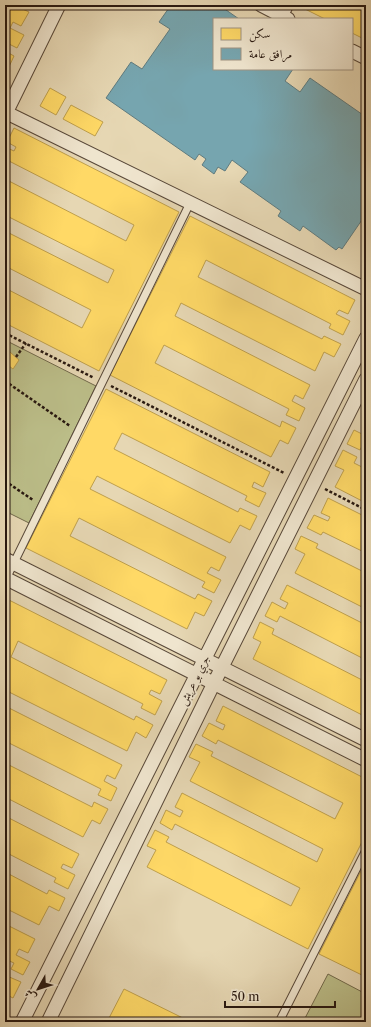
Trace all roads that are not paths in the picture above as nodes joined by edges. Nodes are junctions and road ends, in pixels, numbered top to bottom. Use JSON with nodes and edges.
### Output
{"nodes":[{"id":1,"x":59,"y":5,"type":"edge"},
{"id":2,"x":261,"y":5,"type":"edge"},
{"id":3,"x":287,"y":14,"type":"edge"},
{"id":4,"x":353,"y":52,"type":"edge"},
{"id":5,"x":366,"y":58,"type":"edge"},
{"id":6,"x":5,"y":113,"type":"edge"},
{"id":7,"x":190,"y":203,"type":"junction"},
{"id":8,"x":366,"y":289,"type":"edge"},
{"id":9,"x":366,"y":338,"type":"edge"},
{"id":10,"x":366,"y":378,"type":"edge"},
{"id":11,"x":9,"y":561,"type":"edge"},
{"id":12,"x":5,"y":580,"type":"edge"},
{"id":13,"x":205,"y":660,"type":"junction"},
{"id":14,"x":222,"y":668,"type":"junction"},
{"id":15,"x":197,"y":674,"type":"junction"},
{"id":16,"x":214,"y":683,"type":"junction"},
{"id":17,"x":366,"y":740,"type":"edge"},
{"id":18,"x":366,"y":760,"type":"edge"},
{"id":19,"x":366,"y":850,"type":"edge"},
{"id":20,"x":22,"y":1022,"type":"edge"},
{"id":21,"x":48,"y":1022,"type":"edge"},
{"id":22,"x":279,"y":1022,"type":"edge"}],
"edges":[{"from":1,"to":6,"type":"street"},
{"from":2,"to":3,"type":"street"},
{"from":4,"to":5,"type":"street"},
{"from":6,"to":7,"type":"street"},
{"from":7,"to":8,"type":"street"},
{"from":7,"to":11,"type":"lane"},
{"from":9,"to":13,"type":"street","name":"جري بو عريش"},
{"from":10,"to":14,"type":"street","name":"جري بو عريش"},
{"from":11,"to":12,"type":"lane"},
{"from":11,"to":13,"type":"street"},
{"from":12,"to":15,"type":"street"},
{"from":13,"to":14,"type":"street"},
{"from":13,"to":15,"type":"street","name":"جري بو عريش"},
{"from":14,"to":16,"type":"street","name":"جري بو عريش"},
{"from":14,"to":17,"type":"street"},
{"from":15,"to":16,"type":"street"},
{"from":15,"to":20,"type":"street","name":"جري بو عريش"},
{"from":16,"to":18,"type":"street"},
{"from":16,"to":21,"type":"street","name":"جري بو عريش"},
{"from":19,"to":22,"type":"lane"}]}
